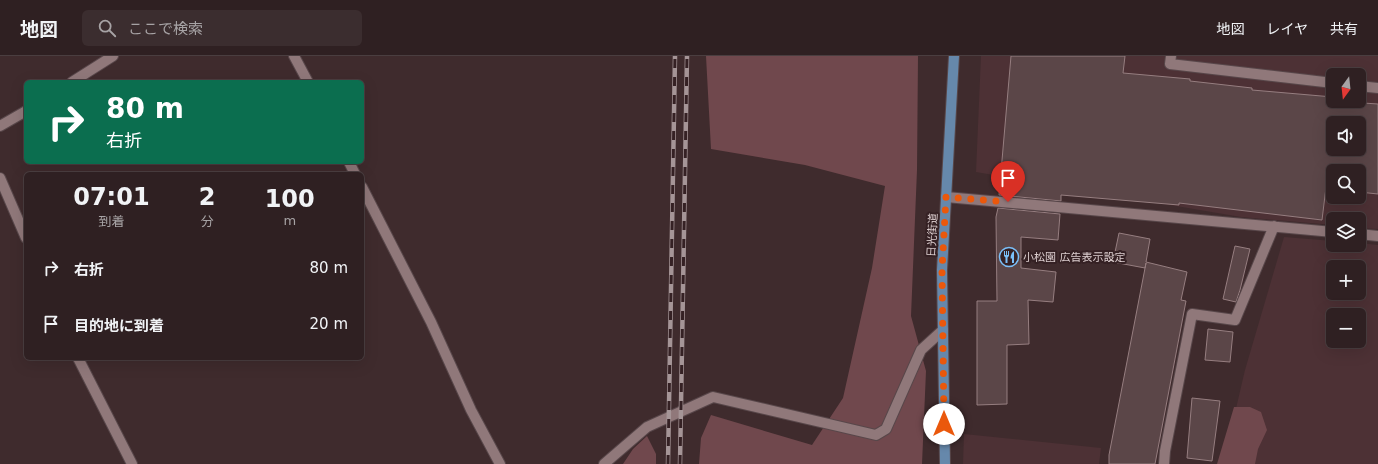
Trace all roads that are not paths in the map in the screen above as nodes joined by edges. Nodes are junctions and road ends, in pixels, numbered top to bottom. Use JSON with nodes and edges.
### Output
{"nodes":[{"id":1,"x":113,"y":56,"type":"edge"},
{"id":2,"x":294,"y":56,"type":"edge"},
{"id":3,"x":954,"y":56,"type":"edge"},
{"id":4,"x":1171,"y":56,"type":"edge"},
{"id":5,"x":75,"y":80,"type":"edge"},
{"id":6,"x":307,"y":80,"type":"edge"},
{"id":7,"x":1326,"y":82,"type":"edge"},
{"id":8,"x":1366,"y":87,"type":"edge"},
{"id":9,"x":1378,"y":88,"type":"edge"},
{"id":10,"x":24,"y":112,"type":"edge"},
{"id":11,"x":0,"y":126,"type":"edge"},
{"id":12,"x":0,"y":178,"type":"edge"},
{"id":13,"x":364,"y":192,"type":"edge"},
{"id":14,"x":946,"y":197,"type":"junction"},
{"id":15,"x":1274,"y":226,"type":"junction"},
{"id":16,"x":1326,"y":231,"type":"edge"},
{"id":17,"x":24,"y":233,"type":"edge"},
{"id":18,"x":1366,"y":235,"type":"edge"},
{"id":19,"x":1378,"y":236,"type":"edge"},
{"id":20,"x":943,"y":330,"type":"junction"},
{"id":21,"x":79,"y":360,"type":"edge"},
{"id":22,"x":132,"y":464,"type":"edge"},
{"id":23,"x":500,"y":464,"type":"edge"},
{"id":24,"x":604,"y":464,"type":"edge"},
{"id":25,"x":945,"y":464,"type":"edge"},
{"id":26,"x":1164,"y":464,"type":"edge"}],
"edges":[{"from":1,"to":5,"type":"street"},
{"from":2,"to":6,"type":"street"},
{"from":3,"to":14,"type":"main road","name":"日光街道"},
{"from":4,"to":7,"type":"street"},
{"from":8,"to":9,"type":"street"},
{"from":10,"to":11,"type":"street"},
{"from":12,"to":17,"type":"street"},
{"from":13,"to":23,"type":"street"},
{"from":14,"to":15,"type":"street"},
{"from":14,"to":20,"type":"main road","name":"日光街道"},
{"from":15,"to":16,"type":"street"},
{"from":15,"to":26,"type":"street"},
{"from":18,"to":19,"type":"street"},
{"from":20,"to":24,"type":"street"},
{"from":20,"to":25,"type":"main road","name":"日光街道"},
{"from":21,"to":22,"type":"street"}]}
